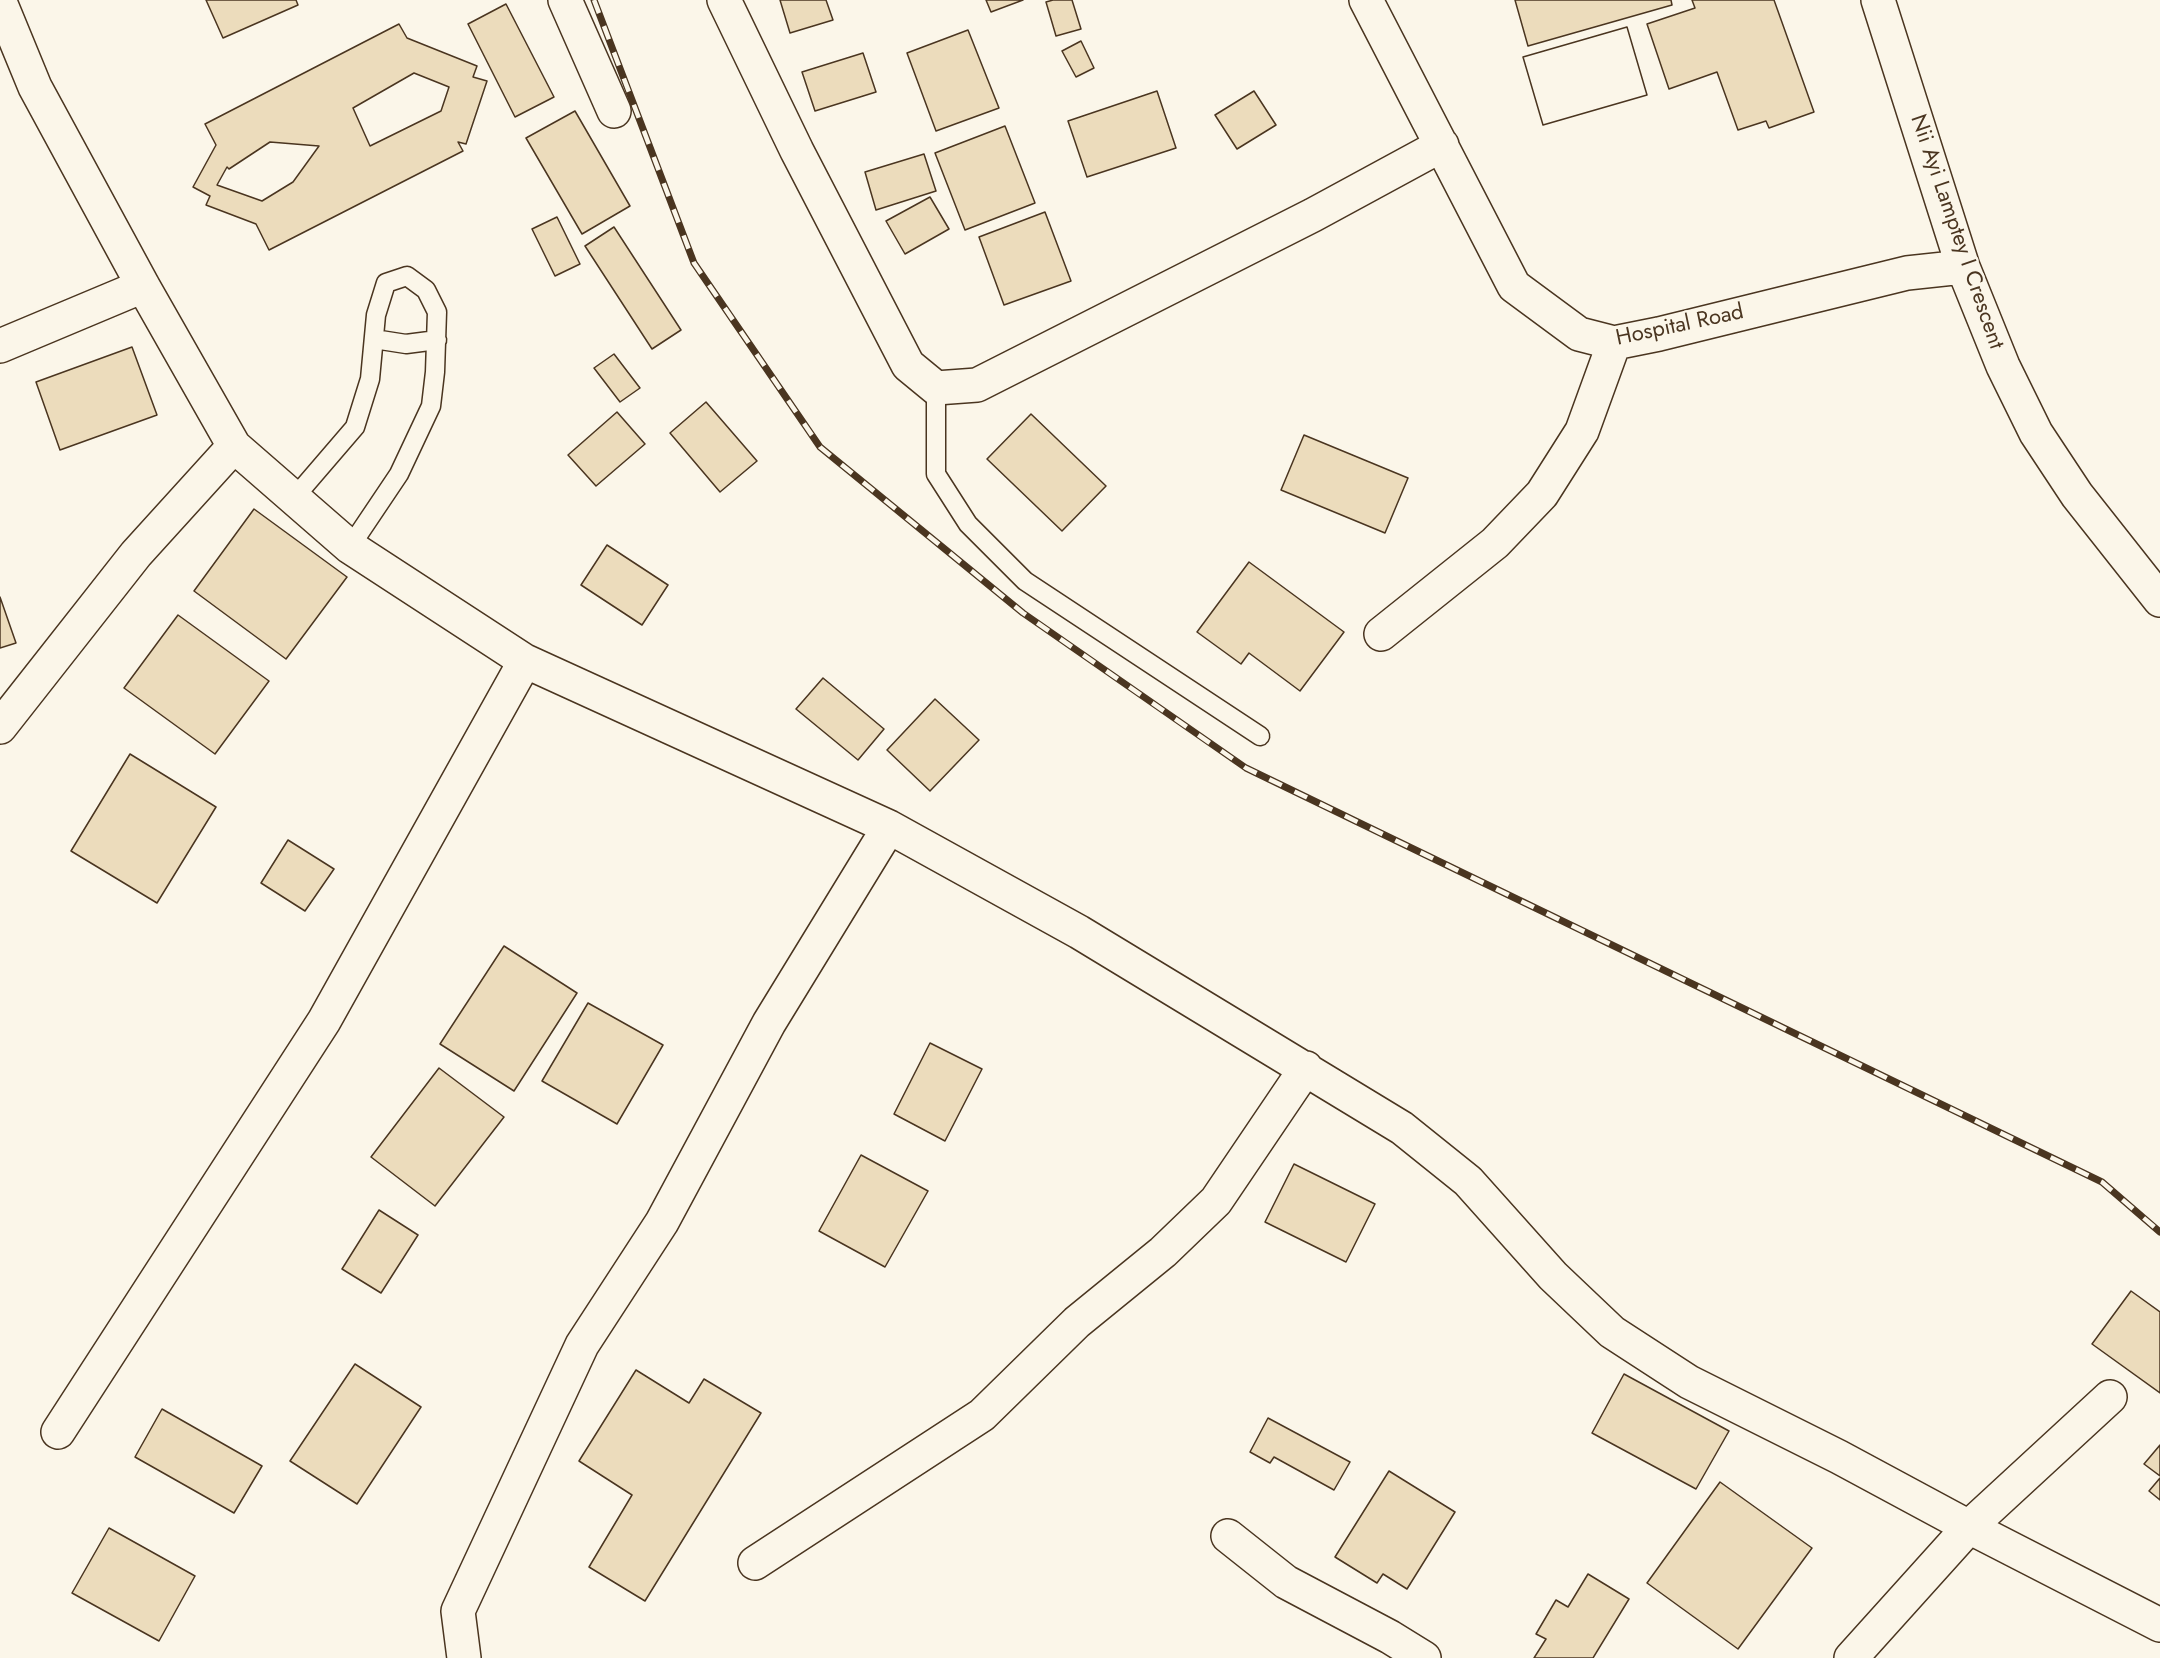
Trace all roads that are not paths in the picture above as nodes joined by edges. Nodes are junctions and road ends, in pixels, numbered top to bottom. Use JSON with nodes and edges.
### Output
{"nodes":[{"id":1,"x":565,"y":0,"type":"edge"},
{"id":2,"x":724,"y":0,"type":"edge"},
{"id":3,"x":1366,"y":0,"type":"edge"},
{"id":4,"x":1878,"y":0,"type":"edge"},
{"id":5,"x":0,"y":2,"type":"edge"},
{"id":6,"x":614,"y":111,"type":"dead end"},
{"id":7,"x":1442,"y":145,"type":"junction"},
{"id":8,"x":1963,"y":267,"type":"junction"},
{"id":9,"x":143,"y":286,"type":"junction"},
{"id":10,"x":374,"y":339,"type":"junction"},
{"id":11,"x":437,"y":340,"type":"junction"},
{"id":12,"x":1614,"y":344,"type":"junction"},
{"id":13,"x":0,"y":346,"type":"edge"},
{"id":14,"x":936,"y":388,"type":"junction"},
{"id":15,"x":234,"y":446,"type":"junction"},
{"id":16,"x":294,"y":498,"type":"junction"},
{"id":17,"x":350,"y":547,"type":"junction"},
{"id":18,"x":2160,"y":600,"type":"edge"},
{"id":19,"x":1381,"y":634,"type":"dead end"},
{"id":20,"x":525,"y":661,"type":"junction"},
{"id":21,"x":0,"y":728,"type":"edge"},
{"id":22,"x":1260,"y":736,"type":"dead end"},
{"id":23,"x":889,"y":827,"type":"junction"},
{"id":24,"x":1306,"y":1068,"type":"junction"},
{"id":25,"x":2110,"y":1397,"type":"dead end"},
{"id":26,"x":58,"y":1432,"type":"dead end"},
{"id":27,"x":1969,"y":1527,"type":"junction"},
{"id":28,"x":1228,"y":1536,"type":"dead end"},
{"id":29,"x":755,"y":1563,"type":"dead end"},
{"id":30,"x":2160,"y":1625,"type":"edge"},
{"id":31,"x":464,"y":1658,"type":"edge"},
{"id":32,"x":1424,"y":1658,"type":"edge"},
{"id":33,"x":1851,"y":1658,"type":"edge"}],
"edges":[{"from":1,"to":6,"type":"street"},
{"from":2,"to":14,"type":"street"},
{"from":3,"to":7,"type":"street","name":"Hospital Road"},
{"from":4,"to":8,"type":"street","name":"Nii Ayi Lamptey I Crescent"},
{"from":5,"to":9,"type":"street"},
{"from":7,"to":12,"type":"street","name":"Hospital Road"},
{"from":7,"to":14,"type":"street"},
{"from":8,"to":12,"type":"street","name":"Hospital Road"},
{"from":8,"to":18,"type":"street","name":"Nii Ayi Lamptey I Crescent"},
{"from":9,"to":13,"type":"street"},
{"from":9,"to":15,"type":"street"},
{"from":10,"to":11,"type":"lane"},
{"from":10,"to":11,"type":"lane"},
{"from":10,"to":16,"type":"lane"},
{"from":11,"to":17,"type":"lane"},
{"from":12,"to":19,"type":"street"},
{"from":14,"to":22,"type":"lane"},
{"from":15,"to":16,"type":"street"},
{"from":15,"to":21,"type":"street"},
{"from":16,"to":17,"type":"street"},
{"from":17,"to":20,"type":"street"},
{"from":20,"to":23,"type":"street"},
{"from":20,"to":26,"type":"street"},
{"from":23,"to":24,"type":"street"},
{"from":23,"to":31,"type":"street"},
{"from":24,"to":27,"type":"street"},
{"from":24,"to":29,"type":"street"},
{"from":25,"to":27,"type":"street"},
{"from":27,"to":30,"type":"street"},
{"from":27,"to":33,"type":"street"},
{"from":28,"to":32,"type":"street"}]}
